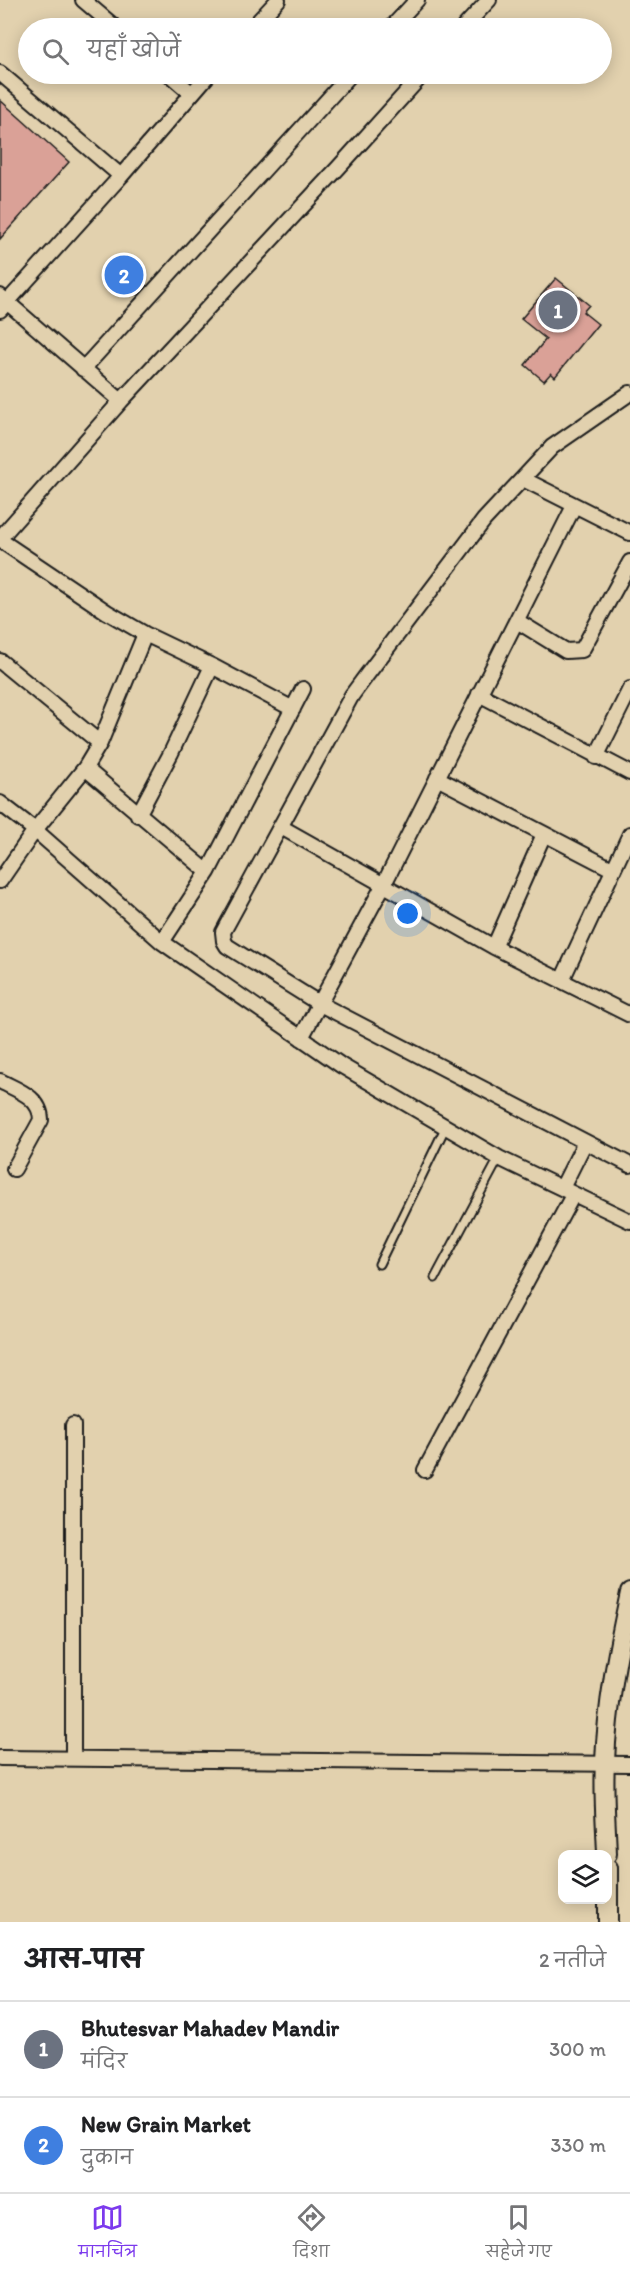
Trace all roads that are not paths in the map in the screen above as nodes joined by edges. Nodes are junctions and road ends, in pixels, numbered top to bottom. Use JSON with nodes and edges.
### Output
{"nodes":[{"id":1,"x":83,"y":0,"type":"edge"},
{"id":2,"x":278,"y":0,"type":"edge"},
{"id":3,"x":417,"y":0,"type":"edge"},
{"id":4,"x":489,"y":0,"type":"edge"},
{"id":5,"x":104,"y":18,"type":"edge"},
{"id":6,"x":261,"y":18,"type":"edge"},
{"id":7,"x":400,"y":18,"type":"edge"},
{"id":8,"x":472,"y":18,"type":"edge"},
{"id":9,"x":0,"y":73,"type":"edge"},
{"id":10,"x":181,"y":84,"type":"edge"},
{"id":11,"x":200,"y":84,"type":"edge"},
{"id":12,"x":342,"y":84,"type":"edge"},
{"id":13,"x":414,"y":84,"type":"edge"},
{"id":14,"x":191,"y":93,"type":"junction"},
{"id":15,"x":121,"y":176,"type":"junction"},
{"id":16,"x":2,"y":303,"type":"edge"},
{"id":17,"x":83,"y":369,"type":"junction"},
{"id":18,"x":628,"y":397,"type":"edge"},
{"id":19,"x":120,"y":401,"type":"junction"},
{"id":20,"x":523,"y":479,"type":"junction"},
{"id":21,"x":574,"y":506,"type":"junction"},
{"id":22,"x":630,"y":533,"type":"edge"},
{"id":23,"x":0,"y":539,"type":"edge"},
{"id":24,"x":630,"y":562,"type":"edge"},
{"id":25,"x":517,"y":621,"type":"junction"},
{"id":26,"x":145,"y":634,"type":"junction"},
{"id":27,"x":0,"y":661,"type":"edge"},
{"id":28,"x":212,"y":666,"type":"junction"},
{"id":29,"x":630,"y":688,"type":"edge"},
{"id":30,"x":303,"y":689,"type":"dead end"},
{"id":31,"x":479,"y":694,"type":"junction"},
{"id":32,"x":293,"y":709,"type":"junction"},
{"id":33,"x":99,"y":743,"type":"junction"},
{"id":34,"x":596,"y":757,"type":"junction"},
{"id":35,"x":85,"y":768,"type":"junction"},
{"id":36,"x":630,"y":773,"type":"edge"},
{"id":37,"x":437,"y":778,"type":"junction"},
{"id":38,"x":0,"y":803,"type":"edge"},
{"id":39,"x":138,"y":815,"type":"junction"},
{"id":40,"x":281,"y":827,"type":"junction"},
{"id":41,"x":35,"y":830,"type":"junction"},
{"id":42,"x":544,"y":834,"type":"junction"},
{"id":43,"x":630,"y":834,"type":"edge"},
{"id":44,"x":612,"y":870,"type":"junction"},
{"id":45,"x":208,"y":872,"type":"junction"},
{"id":46,"x":0,"y":881,"type":"edge"},
{"id":47,"x":384,"y":884,"type":"junction"},
{"id":48,"x":162,"y":942,"type":"junction"},
{"id":49,"x":494,"y":947,"type":"junction"},
{"id":50,"x":562,"y":980,"type":"junction"},
{"id":51,"x":320,"y":1004,"type":"junction"},
{"id":52,"x":630,"y":1015,"type":"edge"},
{"id":53,"x":301,"y":1038,"type":"junction"},
{"id":54,"x":0,"y":1081,"type":"edge"},
{"id":55,"x":446,"y":1126,"type":"junction"},
{"id":56,"x":585,"y":1142,"type":"junction"},
{"id":57,"x":499,"y":1158,"type":"junction"},
{"id":58,"x":630,"y":1165,"type":"edge"},
{"id":59,"x":15,"y":1169,"type":"dead end"},
{"id":60,"x":568,"y":1192,"type":"junction"},
{"id":61,"x":630,"y":1221,"type":"edge"},
{"id":62,"x":379,"y":1263,"type":"dead end"},
{"id":63,"x":435,"y":1278,"type":"dead end"},
{"id":64,"x":73,"y":1425,"type":"dead end"},
{"id":65,"x":425,"y":1470,"type":"dead end"},
{"id":66,"x":630,"y":1593,"type":"edge"},
{"id":67,"x":626,"y":1630,"type":"edge"},
{"id":68,"x":73,"y":1757,"type":"junction"},
{"id":69,"x":0,"y":1758,"type":"edge"},
{"id":70,"x":605,"y":1764,"type":"junction"},
{"id":71,"x":630,"y":1764,"type":"edge"},
{"id":72,"x":607,"y":1850,"type":"edge"},
{"id":73,"x":608,"y":1904,"type":"edge"},
{"id":74,"x":608,"y":1922,"type":"edge"}],
"edges":[{"from":1,"to":5,"type":"street"},
{"from":2,"to":6,"type":"street"},
{"from":3,"to":7,"type":"street"},
{"from":4,"to":8,"type":"street"},
{"from":9,"to":15,"type":"street"},
{"from":10,"to":14,"type":"street"},
{"from":11,"to":14,"type":"street"},
{"from":12,"to":17,"type":"street"},
{"from":13,"to":19,"type":"street"},
{"from":14,"to":15,"type":"street"},
{"from":15,"to":16,"type":"street"},
{"from":16,"to":17,"type":"street"},
{"from":17,"to":19,"type":"street"},
{"from":18,"to":20,"type":"street"},
{"from":19,"to":23,"type":"street"},
{"from":20,"to":21,"type":"street"},
{"from":20,"to":40,"type":"street"},
{"from":21,"to":22,"type":"street"},
{"from":21,"to":25,"type":"street"},
{"from":23,"to":26,"type":"street"},
{"from":24,"to":25,"type":"street"},
{"from":25,"to":31,"type":"street"},
{"from":26,"to":28,"type":"street"},
{"from":26,"to":33,"type":"street"},
{"from":27,"to":33,"type":"street"},
{"from":28,"to":32,"type":"street"},
{"from":28,"to":39,"type":"street"},
{"from":29,"to":34,"type":"street"},
{"from":30,"to":32,"type":"street"},
{"from":31,"to":34,"type":"street"},
{"from":31,"to":37,"type":"street"},
{"from":32,"to":45,"type":"street"},
{"from":33,"to":35,"type":"street"},
{"from":34,"to":36,"type":"street"},
{"from":35,"to":39,"type":"street"},
{"from":35,"to":41,"type":"street"},
{"from":37,"to":42,"type":"street"},
{"from":37,"to":47,"type":"street"},
{"from":38,"to":41,"type":"street"},
{"from":39,"to":45,"type":"street"},
{"from":40,"to":47,"type":"street"},
{"from":40,"to":51,"type":"street"},
{"from":41,"to":46,"type":"street"},
{"from":41,"to":48,"type":"street"},
{"from":42,"to":44,"type":"street"},
{"from":42,"to":49,"type":"street"},
{"from":43,"to":44,"type":"street"},
{"from":44,"to":50,"type":"street"},
{"from":45,"to":48,"type":"street"},
{"from":47,"to":49,"type":"street"},
{"from":47,"to":51,"type":"street"},
{"from":48,"to":53,"type":"street"},
{"from":49,"to":50,"type":"street"},
{"from":50,"to":52,"type":"street"},
{"from":51,"to":53,"type":"street"},
{"from":51,"to":56,"type":"street"},
{"from":53,"to":55,"type":"street"},
{"from":54,"to":59,"type":"street"},
{"from":55,"to":57,"type":"street"},
{"from":55,"to":62,"type":"lane"},
{"from":56,"to":58,"type":"street"},
{"from":56,"to":60,"type":"street"},
{"from":57,"to":60,"type":"street"},
{"from":57,"to":63,"type":"lane"},
{"from":60,"to":61,"type":"street"},
{"from":60,"to":65,"type":"street"},
{"from":64,"to":68,"type":"street"},
{"from":66,"to":67,"type":"main road"},
{"from":67,"to":70,"type":"main road"},
{"from":68,"to":69,"type":"street"},
{"from":68,"to":70,"type":"street"},
{"from":70,"to":71,"type":"street"},
{"from":70,"to":72,"type":"main road"},
{"from":73,"to":74,"type":"main road"}]}
